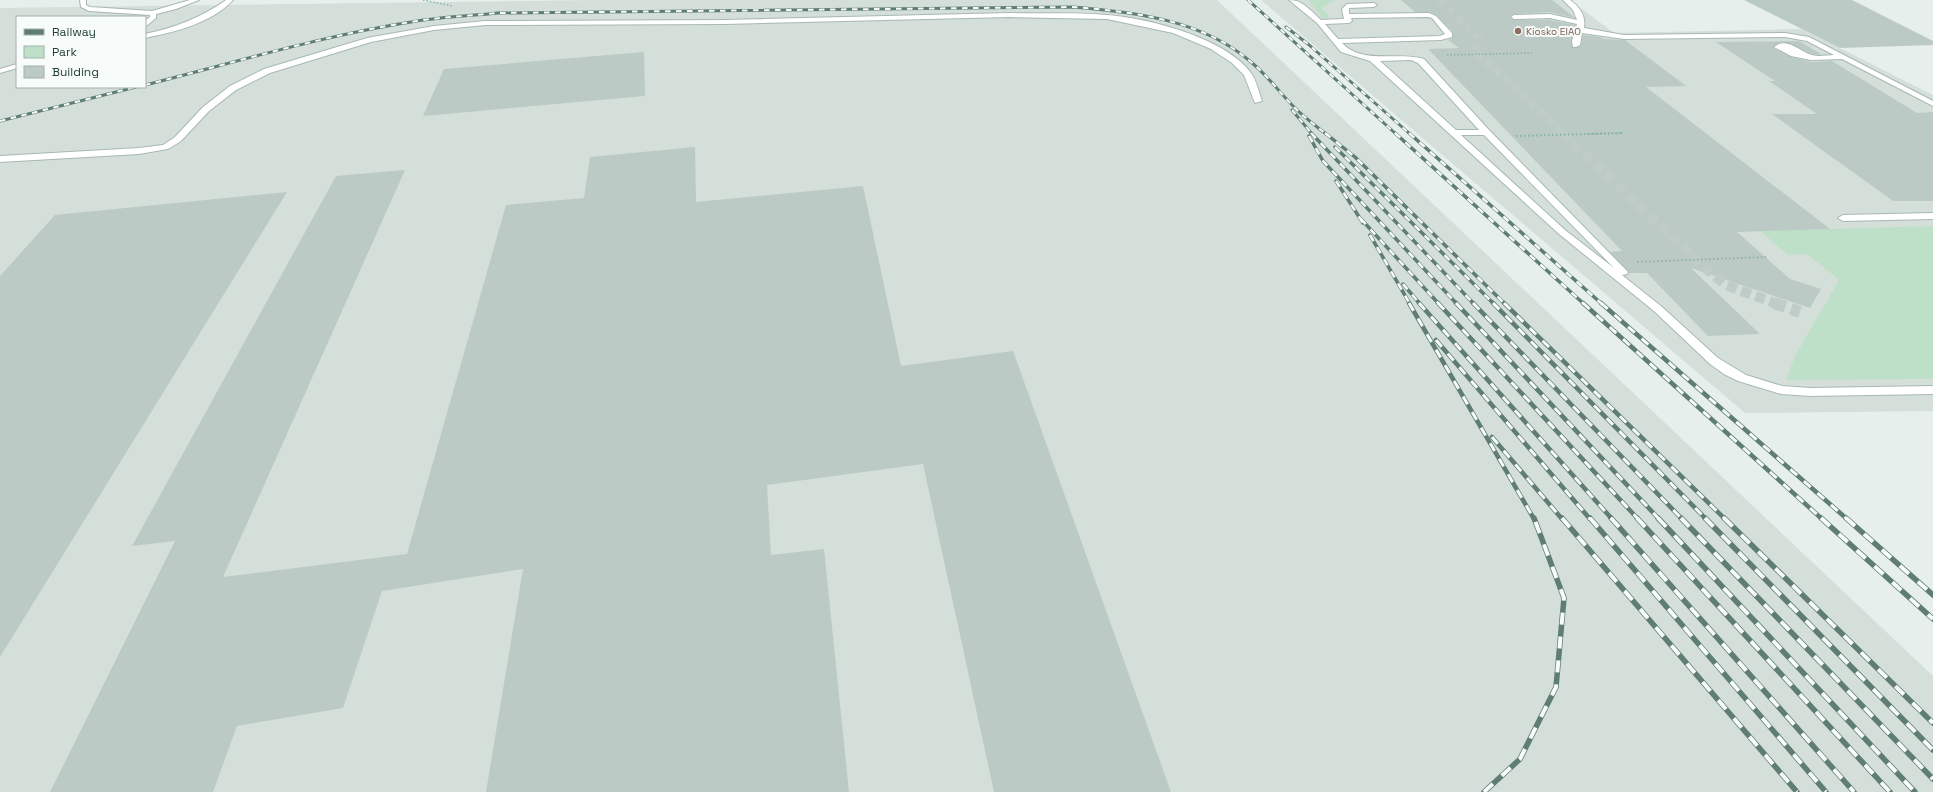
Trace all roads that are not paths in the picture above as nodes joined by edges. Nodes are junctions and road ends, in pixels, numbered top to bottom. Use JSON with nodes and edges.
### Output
{"nodes":[{"id":1,"x":83,"y":0,"type":"edge"},
{"id":2,"x":196,"y":0,"type":"edge"},
{"id":3,"x":230,"y":0,"type":"edge"},
{"id":4,"x":1292,"y":0,"type":"edge"},
{"id":5,"x":1354,"y":0,"type":"edge"},
{"id":6,"x":1566,"y":0,"type":"edge"},
{"id":7,"x":1300,"y":3,"type":"edge"},
{"id":8,"x":1374,"y":5,"type":"dead end"},
{"id":9,"x":1347,"y":6,"type":"junction"},
{"id":10,"x":152,"y":13,"type":"junction"},
{"id":11,"x":1346,"y":16,"type":"junction"},
{"id":12,"x":1514,"y":17,"type":"dead end"},
{"id":13,"x":1319,"y":22,"type":"junction"},
{"id":14,"x":146,"y":24,"type":"edge"},
{"id":15,"x":1580,"y":26,"type":"junction"},
{"id":16,"x":146,"y":36,"type":"edge"},
{"id":17,"x":1336,"y":41,"type":"junction"},
{"id":18,"x":1576,"y":45,"type":"dead end"},
{"id":19,"x":1844,"y":57,"type":"junction"},
{"id":20,"x":1810,"y":58,"type":"dead end"},
{"id":21,"x":1373,"y":59,"type":"junction"},
{"id":22,"x":16,"y":66,"type":"edge"},
{"id":23,"x":0,"y":71,"type":"edge"},
{"id":24,"x":1258,"y":101,"type":"dead end"},
{"id":25,"x":1933,"y":104,"type":"edge"},
{"id":26,"x":1486,"y":132,"type":"junction"},
{"id":27,"x":1453,"y":133,"type":"junction"},
{"id":28,"x":0,"y":159,"type":"edge"},
{"id":29,"x":1933,"y":216,"type":"edge"},
{"id":30,"x":1843,"y":218,"type":"dead end"},
{"id":31,"x":1658,"y":309,"type":"junction"},
{"id":32,"x":1933,"y":390,"type":"edge"}],
"edges":[{"from":1,"to":10,"type":"lane"},
{"from":2,"to":10,"type":"lane"},
{"from":3,"to":16,"type":"lane"},
{"from":4,"to":7,"type":"lane"},
{"from":5,"to":9,"type":"lane"},
{"from":6,"to":15,"type":"lane"},
{"from":7,"to":13,"type":"lane"},
{"from":8,"to":9,"type":"lane"},
{"from":9,"to":11,"type":"lane"},
{"from":10,"to":14,"type":"lane"},
{"from":11,"to":13,"type":"lane"},
{"from":11,"to":17,"type":"lane"},
{"from":12,"to":15,"type":"lane"},
{"from":13,"to":17,"type":"lane"},
{"from":15,"to":18,"type":"lane"},
{"from":15,"to":19,"type":"lane"},
{"from":17,"to":21,"type":"lane"},
{"from":19,"to":20,"type":"lane"},
{"from":19,"to":25,"type":"lane"},
{"from":21,"to":26,"type":"lane"},
{"from":21,"to":27,"type":"lane"},
{"from":22,"to":23,"type":"lane"},
{"from":24,"to":28,"type":"lane"},
{"from":26,"to":27,"type":"lane"},
{"from":26,"to":31,"type":"lane"},
{"from":27,"to":31,"type":"lane"},
{"from":29,"to":30,"type":"lane"},
{"from":31,"to":32,"type":"lane"}]}
